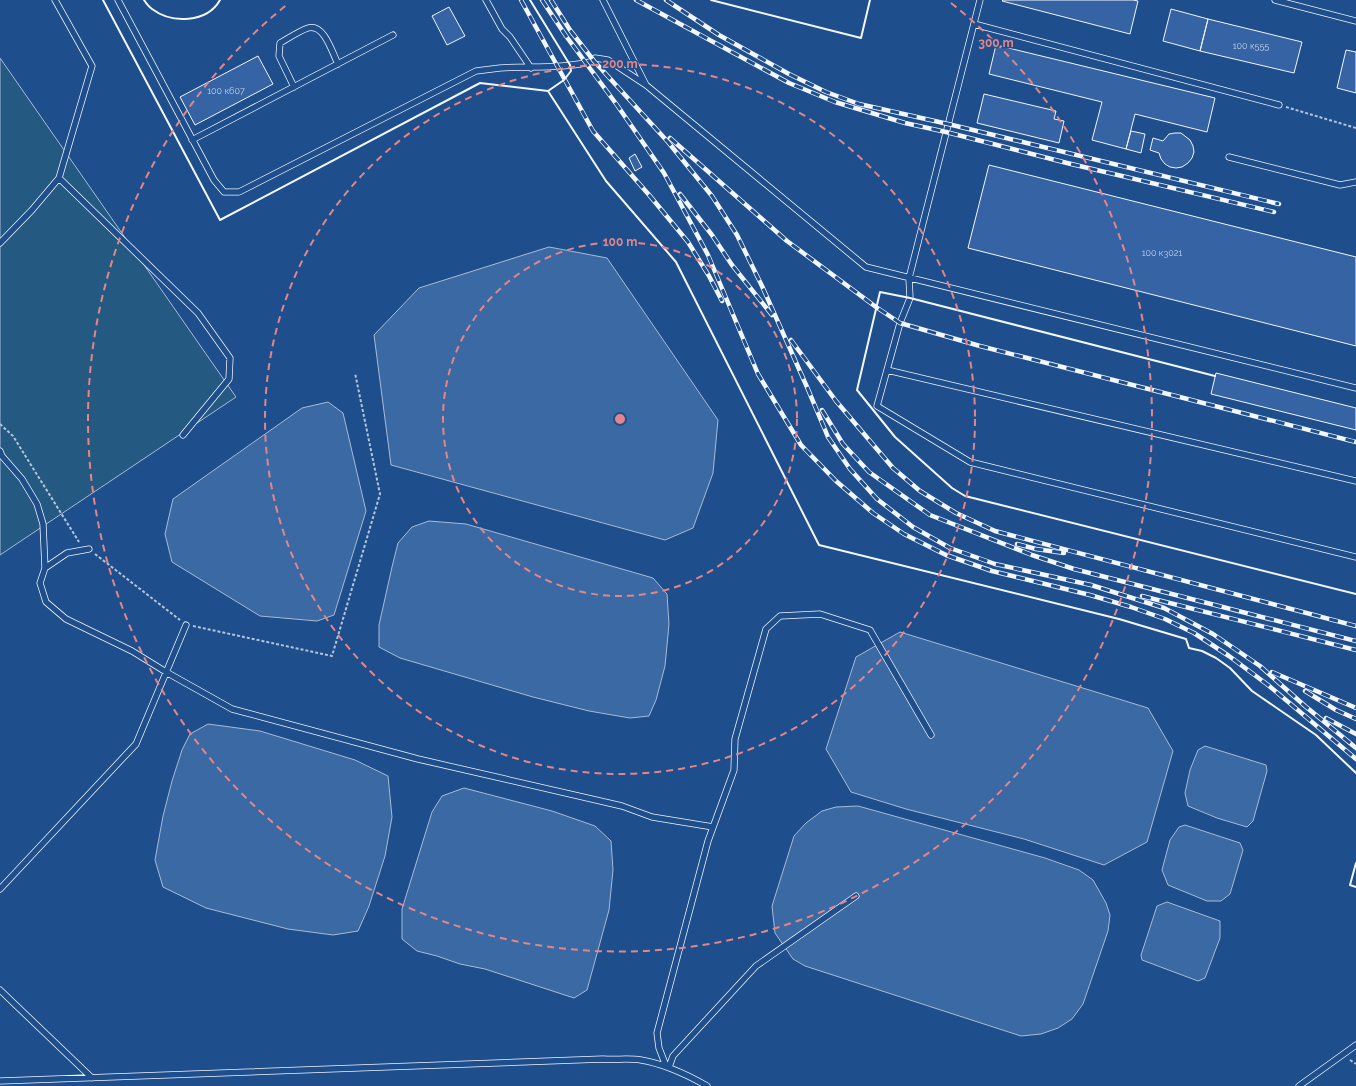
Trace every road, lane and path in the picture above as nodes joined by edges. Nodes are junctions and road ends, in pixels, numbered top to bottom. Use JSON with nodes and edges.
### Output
{"nodes":[{"id":1,"x":55,"y":0,"type":"edge"},
{"id":2,"x":118,"y":0,"type":"edge"},
{"id":3,"x":486,"y":0,"type":"edge"},
{"id":4,"x":604,"y":0,"type":"edge"},
{"id":5,"x":980,"y":0,"type":"edge"},
{"id":6,"x":1275,"y":0,"type":"edge"},
{"id":7,"x":1356,"y":21,"type":"edge"},
{"id":8,"x":974,"y":24,"type":"junction"},
{"id":9,"x":393,"y":35,"type":"dead end"},
{"id":10,"x":338,"y":64,"type":"junction"},
{"id":11,"x":531,"y":68,"type":"junction"},
{"id":12,"x":646,"y":85,"type":"junction"},
{"id":13,"x":294,"y":86,"type":"junction"},
{"id":14,"x":1279,"y":105,"type":"joint"},
{"id":15,"x":1356,"y":128,"type":"edge"},
{"id":16,"x":192,"y":140,"type":"junction"},
{"id":17,"x":1229,"y":157,"type":"dead end"},
{"id":18,"x":58,"y":178,"type":"junction"},
{"id":19,"x":1356,"y":182,"type":"edge"},
{"id":20,"x":0,"y":244,"type":"edge"},
{"id":21,"x":910,"y":278,"type":"junction"},
{"id":22,"x":887,"y":370,"type":"junction"},
{"id":23,"x":355,"y":373,"type":"dead end"},
{"id":24,"x":1356,"y":388,"type":"edge"},
{"id":25,"x":0,"y":424,"type":"edge"},
{"id":26,"x":183,"y":435,"type":"dead end"},
{"id":27,"x":0,"y":450,"type":"edge"},
{"id":28,"x":1356,"y":481,"type":"edge"},
{"id":29,"x":89,"y":549,"type":"junction"},
{"id":30,"x":1356,"y":557,"type":"edge"},
{"id":31,"x":45,"y":568,"type":"junction"},
{"id":32,"x":186,"y":625,"type":"junction"},
{"id":33,"x":166,"y":672,"type":"junction"},
{"id":34,"x":931,"y":735,"type":"dead end"},
{"id":35,"x":713,"y":828,"type":"junction"},
{"id":36,"x":0,"y":889,"type":"edge"},
{"id":37,"x":856,"y":896,"type":"dead end"},
{"id":38,"x":0,"y":990,"type":"edge"},
{"id":39,"x":1356,"y":1045,"type":"edge"},
{"id":40,"x":667,"y":1067,"type":"junction"},
{"id":41,"x":92,"y":1078,"type":"junction"},
{"id":42,"x":0,"y":1081,"type":"edge"},
{"id":43,"x":707,"y":1086,"type":"edge"},
{"id":44,"x":1299,"y":1086,"type":"edge"}],
"edges":[{"from":1,"to":18,"type":"lane"},
{"from":2,"to":16,"type":"lane"},
{"from":3,"to":11,"type":"lane"},
{"from":4,"to":12,"type":"lane"},
{"from":5,"to":8,"type":"lane"},
{"from":6,"to":7,"type":"lane"},
{"from":8,"to":14,"type":"lane"},
{"from":8,"to":21,"type":"lane"},
{"from":9,"to":10,"type":"lane"},
{"from":10,"to":13,"type":"lane"},
{"from":10,"to":13,"type":"lane"},
{"from":11,"to":12,"type":"lane"},
{"from":11,"to":16,"type":"lane"},
{"from":12,"to":21,"type":"lane"},
{"from":13,"to":16,"type":"lane"},
{"from":14,"to":15,"type":"path"},
{"from":17,"to":19,"type":"lane"},
{"from":18,"to":20,"type":"lane"},
{"from":18,"to":26,"type":"lane"},
{"from":21,"to":22,"type":"lane"},
{"from":21,"to":24,"type":"lane"},
{"from":22,"to":28,"type":"lane"},
{"from":22,"to":30,"type":"lane"},
{"from":23,"to":32,"type":"path"},
{"from":25,"to":29,"type":"path"},
{"from":27,"to":31,"type":"lane"},
{"from":29,"to":31,"type":"lane"},
{"from":29,"to":32,"type":"path"},
{"from":31,"to":33,"type":"lane"},
{"from":32,"to":33,"type":"lane"},
{"from":33,"to":35,"type":"lane"},
{"from":33,"to":36,"type":"lane"},
{"from":34,"to":35,"type":"lane"},
{"from":35,"to":40,"type":"lane"},
{"from":37,"to":40,"type":"lane"},
{"from":38,"to":41,"type":"lane"},
{"from":39,"to":44,"type":"lane"},
{"from":40,"to":41,"type":"lane"},
{"from":40,"to":43,"type":"lane"},
{"from":41,"to":42,"type":"lane"}]}
